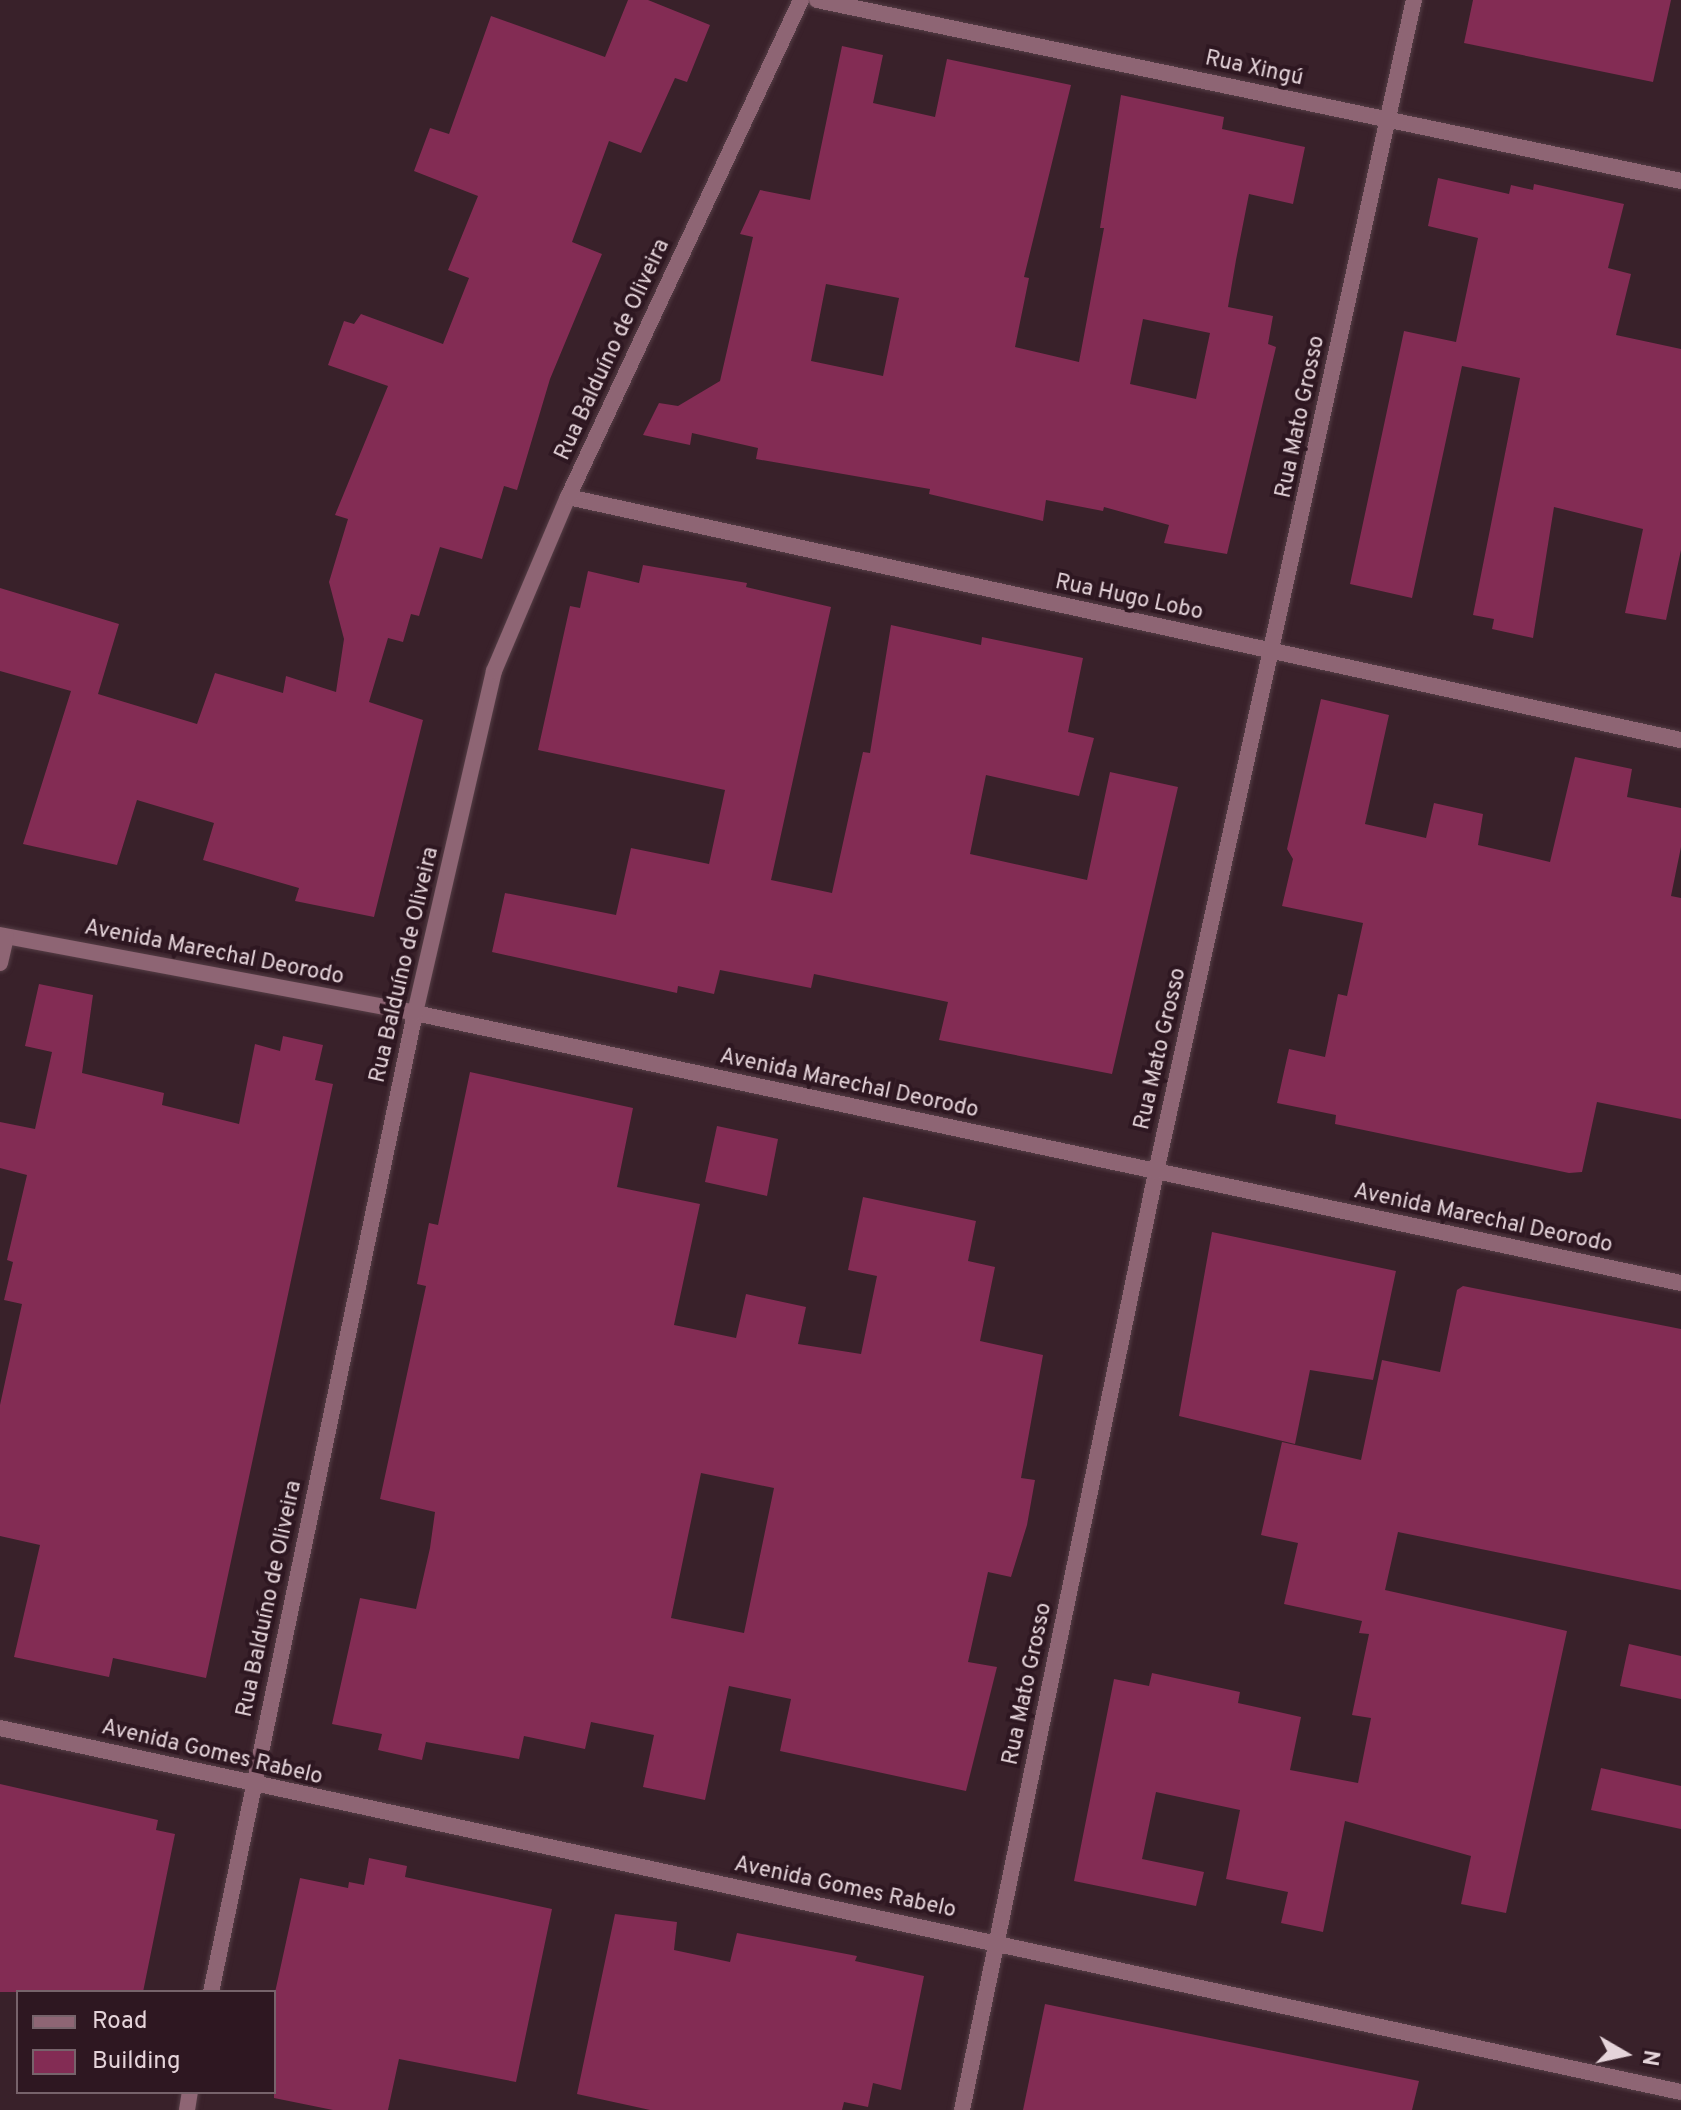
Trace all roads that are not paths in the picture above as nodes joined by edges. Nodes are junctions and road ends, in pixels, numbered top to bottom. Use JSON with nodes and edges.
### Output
{"nodes":[{"id":1,"x":801,"y":0,"type":"edge"},
{"id":2,"x":817,"y":0,"type":"edge"},
{"id":3,"x":1414,"y":0,"type":"edge"},
{"id":4,"x":1389,"y":120,"type":"junction"},
{"id":5,"x":1681,"y":181,"type":"edge"},
{"id":6,"x":568,"y":497,"type":"junction"},
{"id":7,"x":1272,"y":651,"type":"junction"},
{"id":8,"x":1681,"y":740,"type":"edge"},
{"id":9,"x":3,"y":936,"type":"edge"},
{"id":10,"x":0,"y":963,"type":"edge"},
{"id":11,"x":415,"y":1013,"type":"junction"},
{"id":12,"x":1156,"y":1172,"type":"junction"},
{"id":13,"x":1681,"y":1283,"type":"edge"},
{"id":14,"x":0,"y":1728,"type":"edge"},
{"id":15,"x":254,"y":1786,"type":"junction"},
{"id":16,"x":997,"y":1943,"type":"junction"},
{"id":17,"x":211,"y":1990,"type":"edge"},
{"id":18,"x":1681,"y":2092,"type":"edge"},
{"id":19,"x":962,"y":2110,"type":"edge"}],
"edges":[{"from":1,"to":6,"type":"street","name":"Rua Balduíno de Oliveira"},
{"from":2,"to":4,"type":"street","name":"Rua Xingú"},
{"from":3,"to":4,"type":"street","name":"Rua Mato Grosso"},
{"from":4,"to":5,"type":"street","name":"Rua Xingú"},
{"from":4,"to":7,"type":"street","name":"Rua Mato Grosso"},
{"from":6,"to":7,"type":"street","name":"Rua Hugo Lobo"},
{"from":6,"to":11,"type":"street","name":"Rua Balduíno de Oliveira"},
{"from":7,"to":8,"type":"street","name":"Rua Hugo Lobo"},
{"from":7,"to":12,"type":"street","name":"Rua Mato Grosso"},
{"from":9,"to":10,"type":"street"},
{"from":9,"to":11,"type":"street","name":"Avenida Marechal Deorodo"},
{"from":11,"to":12,"type":"street","name":"Avenida Marechal Deorodo"},
{"from":11,"to":15,"type":"street","name":"Rua Balduíno de Oliveira"},
{"from":12,"to":13,"type":"street","name":"Avenida Marechal Deorodo"},
{"from":12,"to":16,"type":"street","name":"Rua Mato Grosso"},
{"from":14,"to":15,"type":"street","name":"Avenida Gomes Rabelo"},
{"from":15,"to":16,"type":"street","name":"Avenida Gomes Rabelo"},
{"from":15,"to":17,"type":"street","name":"Rua Balduíno de Oliveira"},
{"from":16,"to":18,"type":"street","name":"Avenida Gomes Rabelo"},
{"from":16,"to":19,"type":"street","name":"Rua Mato Grosso"}]}
